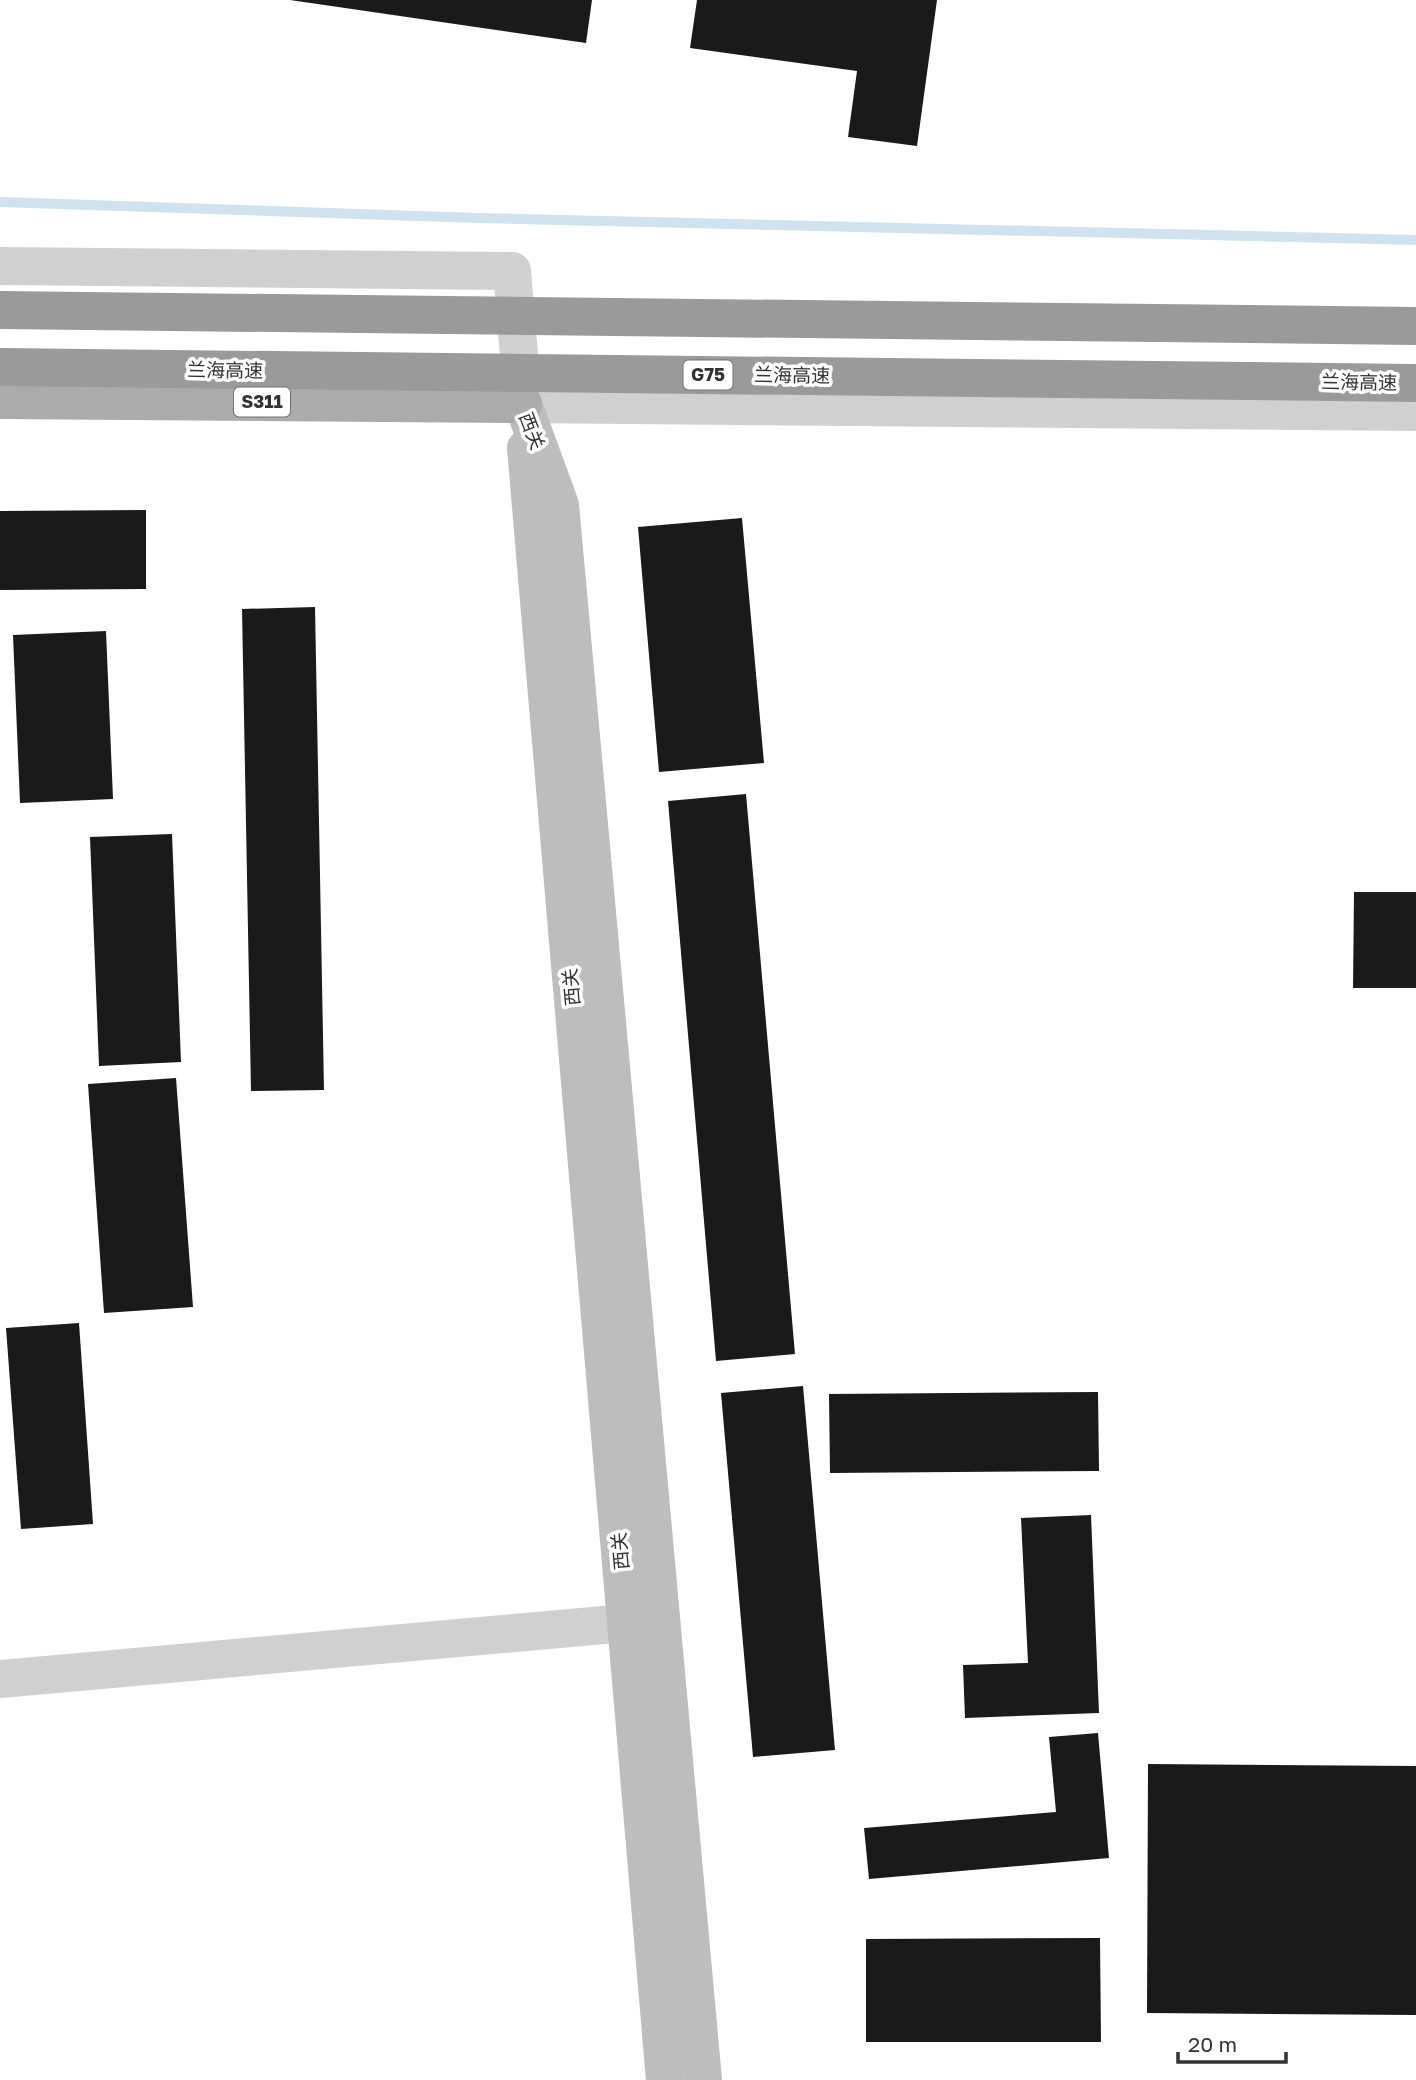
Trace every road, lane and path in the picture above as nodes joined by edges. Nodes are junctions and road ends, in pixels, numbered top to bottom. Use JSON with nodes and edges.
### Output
{"nodes":[{"id":1,"x":0,"y":266,"type":"edge"},
{"id":2,"x":0,"y":310,"type":"edge"},
{"id":3,"x":1416,"y":326,"type":"edge"},
{"id":4,"x":0,"y":367,"type":"edge"},
{"id":5,"x":1416,"y":383,"type":"edge"},
{"id":6,"x":0,"y":400,"type":"edge"},
{"id":7,"x":523,"y":404,"type":"junction"},
{"id":8,"x":1416,"y":412,"type":"edge"},
{"id":9,"x":626,"y":1623,"type":"junction"},
{"id":10,"x":0,"y":1679,"type":"edge"},
{"id":11,"x":665,"y":2080,"type":"edge"},
{"id":12,"x":702,"y":2080,"type":"edge"}],
"edges":[{"from":1,"to":7,"type":"street"},
{"from":2,"to":3,"type":"highway","bridge":true},
{"from":4,"to":5,"type":"highway","name":"兰海高速","number":"G75","bridge":true},
{"from":6,"to":7,"type":"main road","number":"S311"},
{"from":7,"to":8,"type":"street"},
{"from":7,"to":9,"type":"main road","name":"西关"},
{"from":7,"to":12,"type":"main road","name":"西关"},
{"from":9,"to":10,"type":"street"},
{"from":9,"to":11,"type":"main road","name":"西关"}]}
